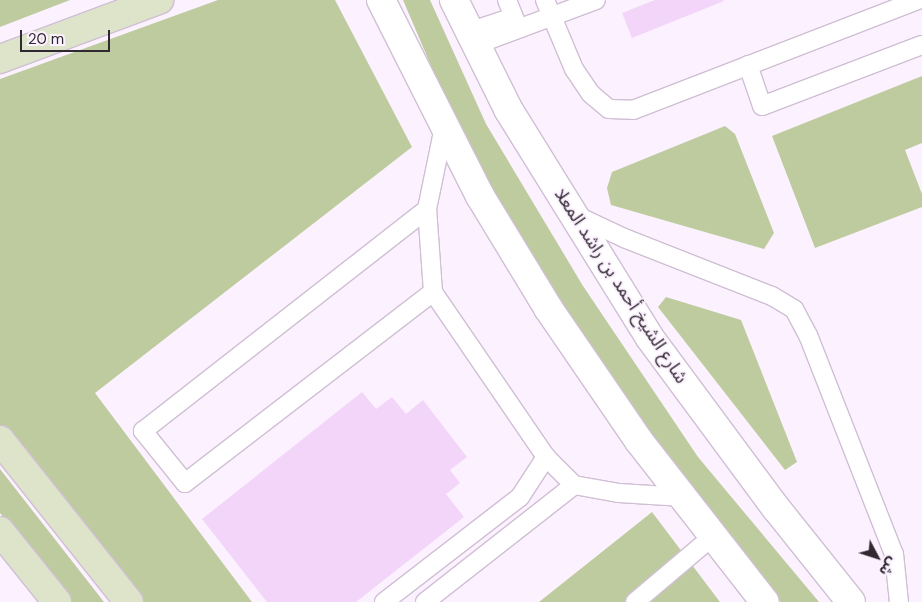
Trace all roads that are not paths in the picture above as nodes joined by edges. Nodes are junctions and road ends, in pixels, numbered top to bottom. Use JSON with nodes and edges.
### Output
{"nodes":[{"id":1,"x":115,"y":0,"type":"edge"},
{"id":2,"x":159,"y":0,"type":"edge"},
{"id":3,"x":380,"y":0,"type":"edge"},
{"id":4,"x":454,"y":0,"type":"edge"},
{"id":5,"x":507,"y":0,"type":"edge"},
{"id":6,"x":545,"y":0,"type":"edge"},
{"id":7,"x":596,"y":0,"type":"edge"},
{"id":8,"x":918,"y":0,"type":"edge"},
{"id":9,"x":551,"y":17,"type":"junction"},
{"id":10,"x":517,"y":24,"type":"junction"},
{"id":11,"x":472,"y":39,"type":"junction"},
{"id":12,"x":0,"y":44,"type":"edge"},
{"id":13,"x":922,"y":45,"type":"edge"},
{"id":14,"x":0,"y":59,"type":"edge"},
{"id":15,"x":748,"y":65,"type":"junction"},
{"id":16,"x":444,"y":127,"type":"junction"},
{"id":17,"x":427,"y":209,"type":"junction"},
{"id":18,"x":574,"y":214,"type":"junction"},
{"id":19,"x":433,"y":292,"type":"junction"},
{"id":20,"x":0,"y":440,"type":"edge"},
{"id":21,"x":546,"y":457,"type":"junction"},
{"id":22,"x":574,"y":485,"type":"junction"},
{"id":23,"x":683,"y":497,"type":"junction"},
{"id":24,"x":0,"y":531,"type":"edge"},
{"id":25,"x":713,"y":536,"type":"junction"},
{"id":26,"x":57,"y":602,"type":"edge"},
{"id":27,"x":129,"y":602,"type":"edge"},
{"id":28,"x":384,"y":602,"type":"edge"},
{"id":29,"x":425,"y":602,"type":"edge"},
{"id":30,"x":635,"y":602,"type":"edge"},
{"id":31,"x":765,"y":602,"type":"edge"},
{"id":32,"x":851,"y":602,"type":"edge"},
{"id":33,"x":899,"y":602,"type":"edge"}],
"edges":[{"from":1,"to":12,"type":"main road"},
{"from":2,"to":14,"type":"main road"},
{"from":3,"to":16,"type":"street"},
{"from":4,"to":11,"type":"street","name":"شارع الشيخ أحمد بن راشد المعلا"},
{"from":5,"to":10,"type":"lane"},
{"from":6,"to":9,"type":"lane"},
{"from":7,"to":9,"type":"lane"},
{"from":8,"to":15,"type":"lane"},
{"from":9,"to":10,"type":"lane"},
{"from":9,"to":15,"type":"lane"},
{"from":10,"to":11,"type":"lane"},
{"from":11,"to":18,"type":"street","name":"شارع الشيخ أحمد بن راشد المعلا"},
{"from":13,"to":15,"type":"lane"},
{"from":16,"to":17,"type":"lane"},
{"from":16,"to":23,"type":"street"},
{"from":17,"to":19,"type":"lane"},
{"from":17,"to":19,"type":"lane"},
{"from":18,"to":32,"type":"street","name":"شارع الشيخ أحمد بن راشد المعلا"},
{"from":18,"to":33,"type":"lane"},
{"from":19,"to":21,"type":"lane"},
{"from":20,"to":27,"type":"main road"},
{"from":21,"to":22,"type":"lane"},
{"from":21,"to":28,"type":"lane"},
{"from":22,"to":23,"type":"lane"},
{"from":22,"to":29,"type":"lane"},
{"from":23,"to":25,"type":"street"},
{"from":24,"to":26,"type":"main road"},
{"from":25,"to":30,"type":"lane"},
{"from":25,"to":31,"type":"street"}]}
